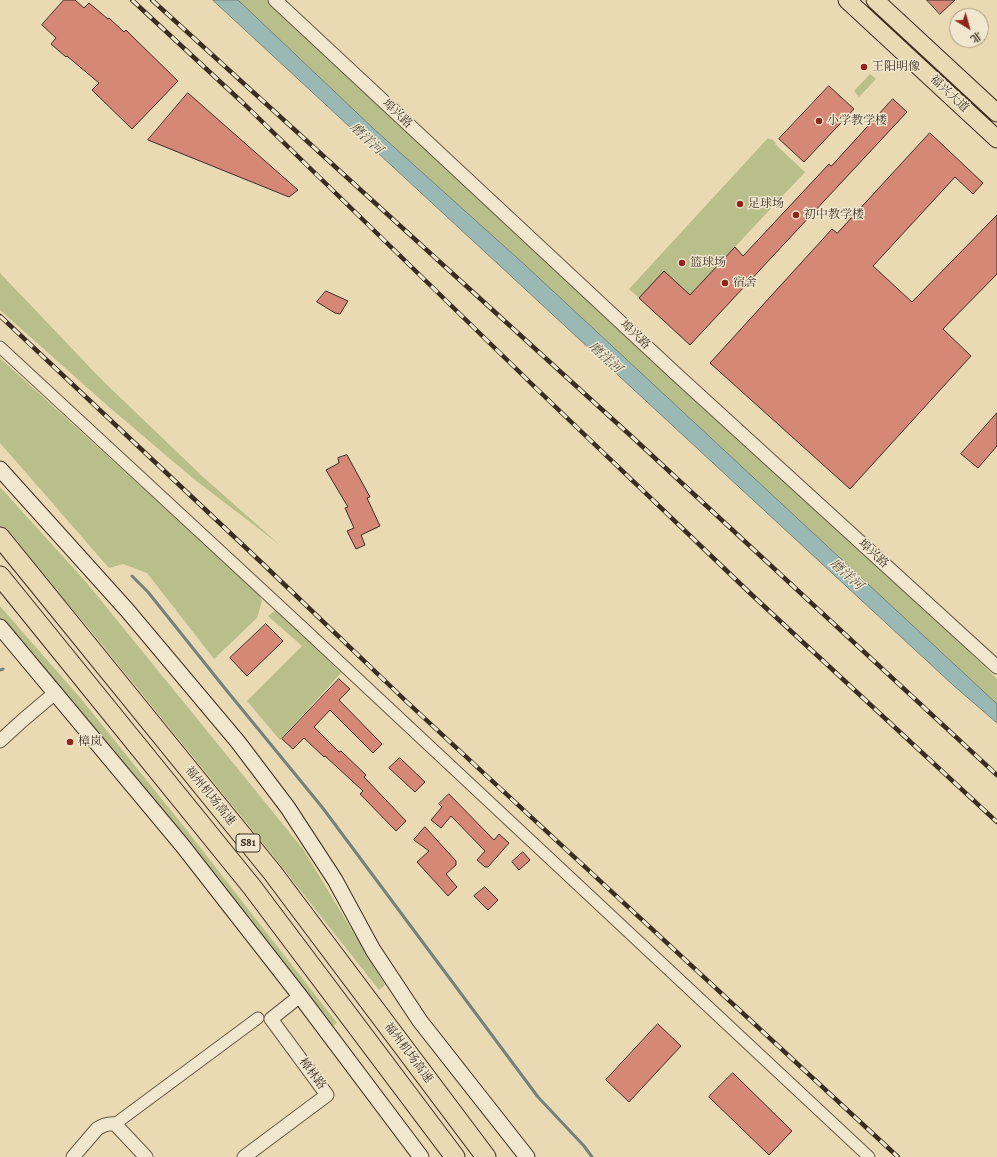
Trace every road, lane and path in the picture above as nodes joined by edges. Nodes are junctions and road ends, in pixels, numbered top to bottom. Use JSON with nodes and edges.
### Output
{"nodes":[{"id":1,"x":275,"y":0,"type":"edge"},
{"id":2,"x":847,"y":0,"type":"edge"},
{"id":3,"x":875,"y":0,"type":"edge"},
{"id":4,"x":997,"y":113,"type":"edge"},
{"id":5,"x":997,"y":139,"type":"edge"},
{"id":6,"x":0,"y":347,"type":"edge"},
{"id":7,"x":0,"y":469,"type":"edge"},
{"id":8,"x":0,"y":537,"type":"edge"},
{"id":9,"x":0,"y":576,"type":"edge"},
{"id":10,"x":0,"y":627,"type":"edge"},
{"id":11,"x":997,"y":667,"type":"edge"},
{"id":12,"x":55,"y":693,"type":"junction"},
{"id":13,"x":0,"y":741,"type":"edge"},
{"id":14,"x":300,"y":996,"type":"junction"},
{"id":15,"x":258,"y":1018,"type":"dead end"},
{"id":16,"x":115,"y":1124,"type":"junction"},
{"id":17,"x":72,"y":1157,"type":"edge"},
{"id":18,"x":146,"y":1157,"type":"edge"},
{"id":19,"x":244,"y":1157,"type":"edge"},
{"id":20,"x":421,"y":1157,"type":"edge"},
{"id":21,"x":455,"y":1157,"type":"edge"},
{"id":22,"x":486,"y":1157,"type":"edge"},
{"id":23,"x":527,"y":1157,"type":"edge"},
{"id":24,"x":869,"y":1157,"type":"edge"}],
"edges":[{"from":1,"to":11,"type":"street","name":"埠兴路"},
{"from":2,"to":5,"type":"main road","name":"福兴大道"},
{"from":3,"to":4,"type":"main road","name":"福兴大道"},
{"from":6,"to":24,"type":"street"},
{"from":7,"to":23,"type":"main road"},
{"from":8,"to":22,"type":"highway","name":"福州机场高速","number":"S81"},
{"from":9,"to":21,"type":"highway","name":"福州机场高速","number":"S81"},
{"from":10,"to":12,"type":"main road"},
{"from":12,"to":13,"type":"street"},
{"from":12,"to":14,"type":"main road"},
{"from":14,"to":19,"type":"street","name":"樟林路"},
{"from":14,"to":20,"type":"main road"},
{"from":15,"to":16,"type":"street"},
{"from":16,"to":17,"type":"street"},
{"from":16,"to":18,"type":"street"}]}
